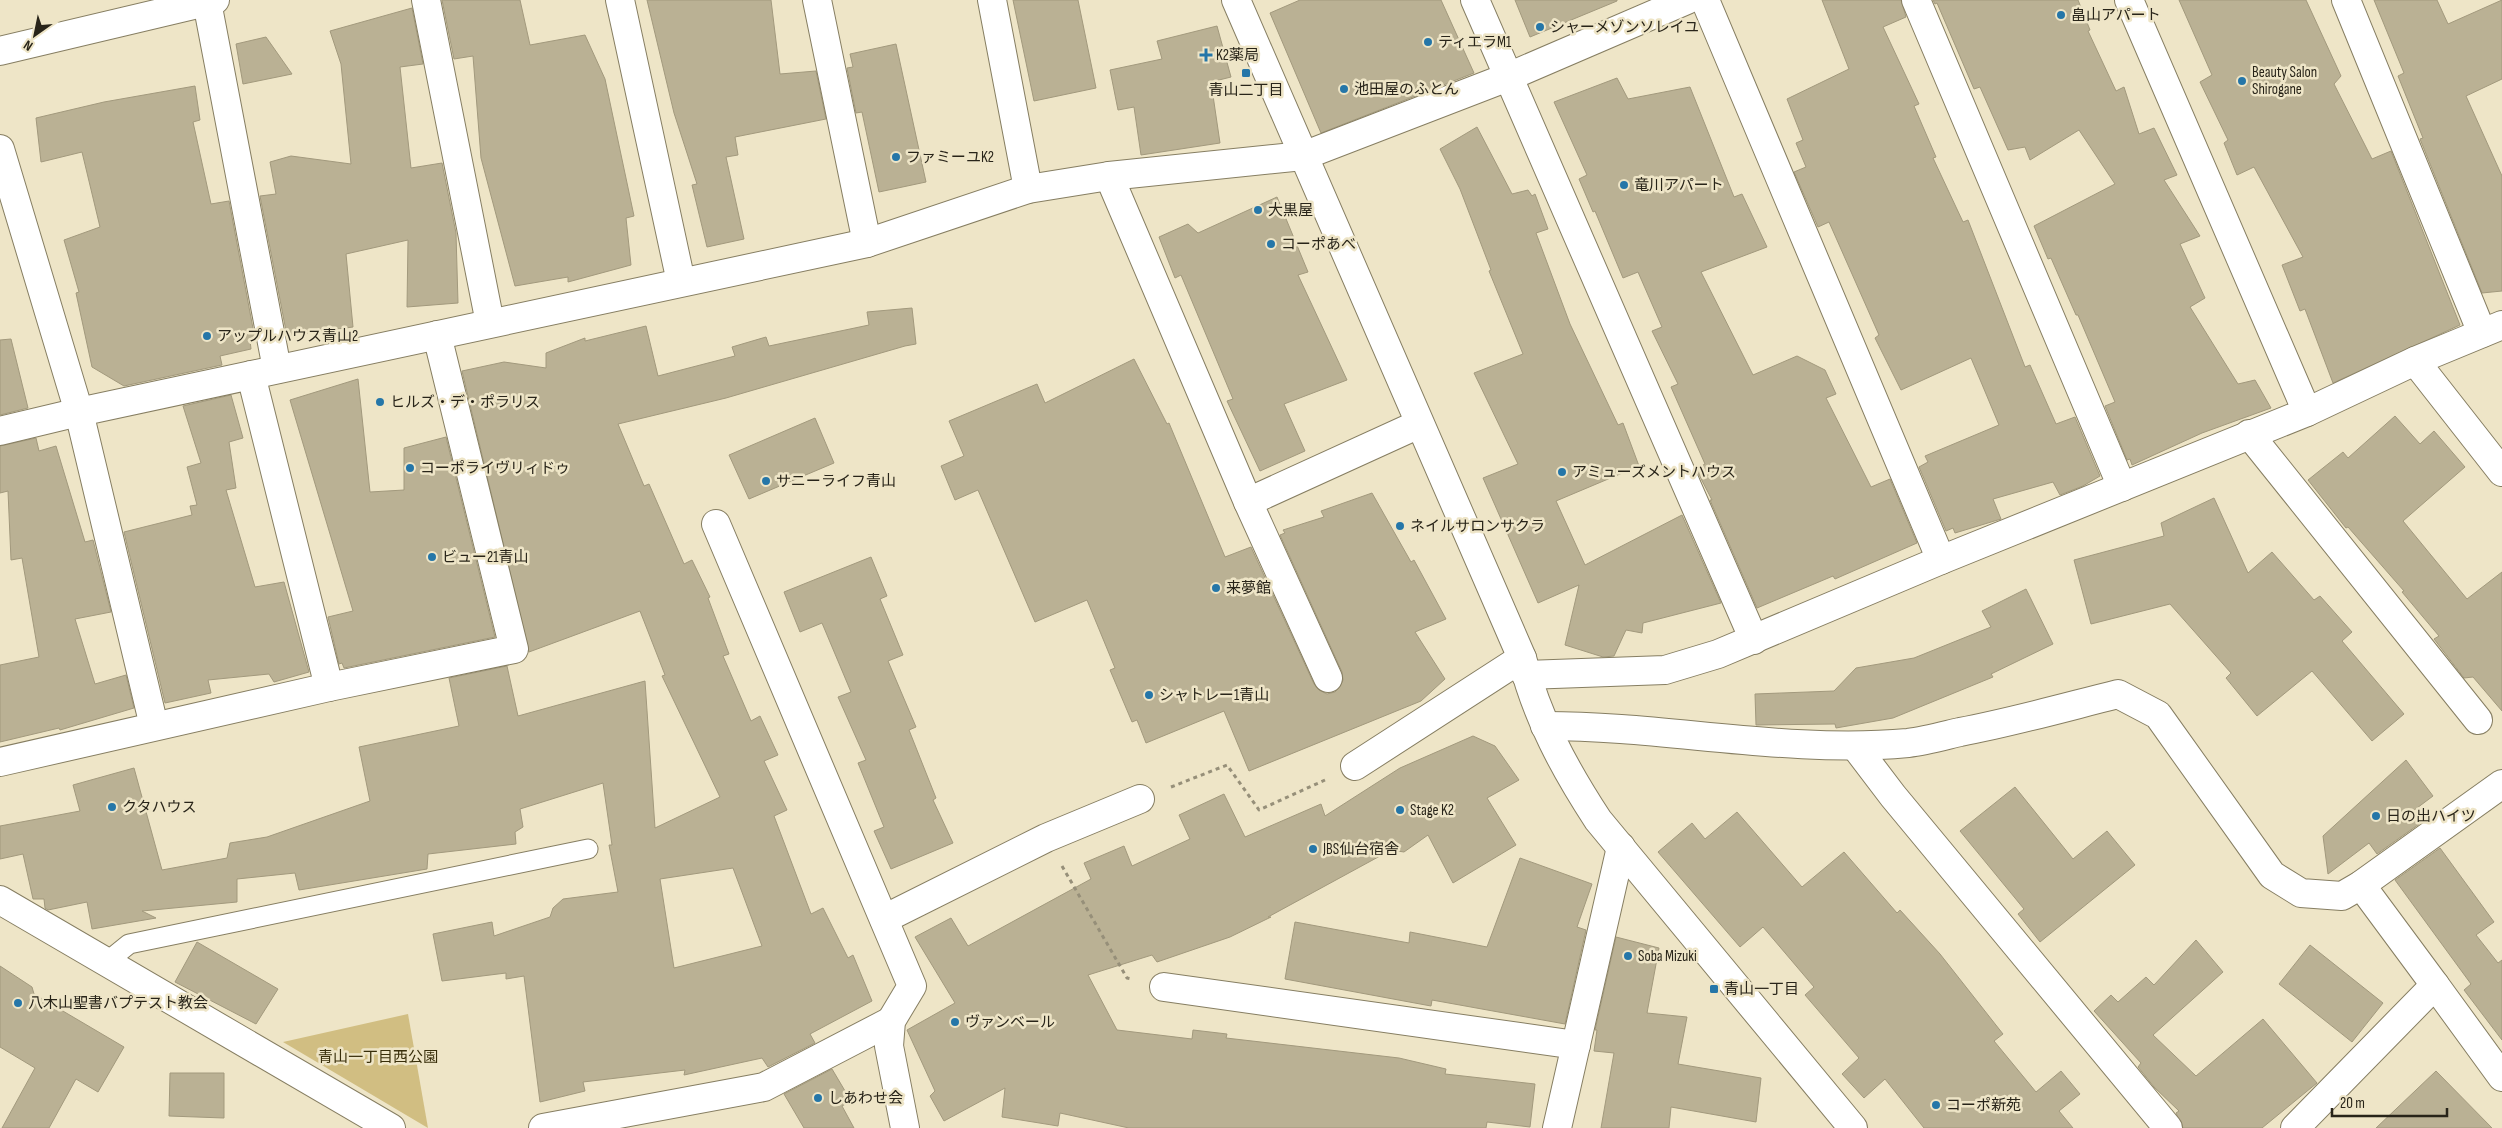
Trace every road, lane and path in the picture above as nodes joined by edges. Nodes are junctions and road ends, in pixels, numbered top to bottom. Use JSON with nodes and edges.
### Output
{"nodes":[{"id":1,"x":426,"y":0,"type":"edge"},
{"id":2,"x":620,"y":0,"type":"edge"},
{"id":3,"x":817,"y":0,"type":"edge"},
{"id":4,"x":992,"y":0,"type":"edge"},
{"id":5,"x":1236,"y":0,"type":"edge"},
{"id":6,"x":1475,"y":0,"type":"edge"},
{"id":7,"x":1687,"y":0,"type":"edge"},
{"id":8,"x":1705,"y":0,"type":"edge"},
{"id":9,"x":1916,"y":0,"type":"edge"},
{"id":10,"x":2129,"y":0,"type":"edge"},
{"id":11,"x":2346,"y":0,"type":"edge"},
{"id":12,"x":211,"y":1,"type":"edge"},
{"id":13,"x":0,"y":51,"type":"edge"},
{"id":14,"x":1508,"y":77,"type":"junction"},
{"id":15,"x":0,"y":149,"type":"edge"},
{"id":16,"x":1303,"y":156,"type":"junction"},
{"id":17,"x":1109,"y":176,"type":"junction"},
{"id":18,"x":1028,"y":189,"type":"junction"},
{"id":19,"x":867,"y":242,"type":"junction"},
{"id":20,"x":681,"y":282,"type":"junction"},
{"id":21,"x":490,"y":323,"type":"junction"},
{"id":22,"x":2492,"y":329,"type":"edge"},
{"id":23,"x":437,"y":335,"type":"junction"},
{"id":24,"x":2415,"y":361,"type":"junction"},
{"id":25,"x":277,"y":369,"type":"junction"},
{"id":26,"x":251,"y":375,"type":"junction"},
{"id":27,"x":79,"y":412,"type":"junction"},
{"id":28,"x":2307,"y":412,"type":"junction"},
{"id":29,"x":1419,"y":424,"type":"junction"},
{"id":30,"x":0,"y":431,"type":"edge"},
{"id":31,"x":2248,"y":434,"type":"junction"},
{"id":32,"x":2502,"y":472,"type":"edge"},
{"id":33,"x":2122,"y":487,"type":"junction"},
{"id":34,"x":1248,"y":502,"type":"junction"},
{"id":35,"x":716,"y":524,"type":"dead end"},
{"id":36,"x":1941,"y":560,"type":"junction"},
{"id":37,"x":1754,"y":640,"type":"junction"},
{"id":38,"x":1524,"y":667,"type":"junction"},
{"id":39,"x":1328,"y":678,"type":"dead end"},
{"id":40,"x":329,"y":687,"type":"junction"},
{"id":41,"x":2478,"y":720,"type":"dead end"},
{"id":42,"x":154,"y":726,"type":"junction"},
{"id":43,"x":1545,"y":726,"type":"junction"},
{"id":44,"x":1855,"y":746,"type":"junction"},
{"id":45,"x":0,"y":762,"type":"edge"},
{"id":46,"x":1355,"y":766,"type":"joint"},
{"id":47,"x":1198,"y":776,"type":"dead end"},
{"id":48,"x":2502,"y":784,"type":"edge"},
{"id":49,"x":1140,"y":799,"type":"dead end"},
{"id":50,"x":1046,"y":838,"type":"junction"},
{"id":51,"x":1621,"y":846,"type":"junction"},
{"id":52,"x":588,"y":849,"type":"dead end"},
{"id":53,"x":2361,"y":885,"type":"junction"},
{"id":54,"x":0,"y":900,"type":"edge"},
{"id":55,"x":884,"y":919,"type":"junction"},
{"id":56,"x":108,"y":961,"type":"junction"},
{"id":57,"x":2435,"y":985,"type":"junction"},
{"id":58,"x":1164,"y":988,"type":"joint"},
{"id":59,"x":891,"y":1021,"type":"junction"},
{"id":60,"x":1576,"y":1045,"type":"junction"},
{"id":61,"x":2502,"y":1077,"type":"edge"},
{"id":62,"x":391,"y":1128,"type":"edge"},
{"id":63,"x":544,"y":1128,"type":"edge"},
{"id":64,"x":905,"y":1128,"type":"edge"},
{"id":65,"x":1557,"y":1128,"type":"edge"},
{"id":66,"x":1853,"y":1128,"type":"edge"},
{"id":67,"x":2168,"y":1128,"type":"edge"},
{"id":68,"x":2295,"y":1128,"type":"edge"}],
"edges":[{"from":1,"to":21,"type":"street"},
{"from":2,"to":20,"type":"street"},
{"from":3,"to":19,"type":"street"},
{"from":4,"to":18,"type":"street"},
{"from":5,"to":16,"type":"street"},
{"from":6,"to":14,"type":"street"},
{"from":7,"to":14,"type":"street"},
{"from":8,"to":36,"type":"street"},
{"from":9,"to":33,"type":"street"},
{"from":10,"to":28,"type":"street"},
{"from":11,"to":22,"type":"street"},
{"from":12,"to":13,"type":"street"},
{"from":12,"to":25,"type":"street"},
{"from":14,"to":16,"type":"street"},
{"from":14,"to":37,"type":"street"},
{"from":15,"to":27,"type":"street"},
{"from":16,"to":17,"type":"street"},
{"from":16,"to":29,"type":"street"},
{"from":17,"to":18,"type":"street"},
{"from":17,"to":34,"type":"street"},
{"from":18,"to":19,"type":"street"},
{"from":19,"to":20,"type":"street"},
{"from":20,"to":21,"type":"street"},
{"from":21,"to":23,"type":"street"},
{"from":22,"to":24,"type":"street"},
{"from":23,"to":25,"type":"street"},
{"from":23,"to":40,"type":"street"},
{"from":24,"to":28,"type":"street"},
{"from":24,"to":32,"type":"street"},
{"from":25,"to":26,"type":"street"},
{"from":26,"to":27,"type":"street"},
{"from":26,"to":40,"type":"street"},
{"from":27,"to":30,"type":"street"},
{"from":27,"to":42,"type":"street"},
{"from":28,"to":31,"type":"street"},
{"from":29,"to":34,"type":"street"},
{"from":29,"to":38,"type":"street"},
{"from":31,"to":33,"type":"street"},
{"from":31,"to":41,"type":"street"},
{"from":33,"to":36,"type":"street"},
{"from":34,"to":39,"type":"street"},
{"from":35,"to":55,"type":"street"},
{"from":36,"to":37,"type":"street"},
{"from":37,"to":38,"type":"street"},
{"from":38,"to":43,"type":"street"},
{"from":38,"to":46,"type":"street"},
{"from":40,"to":42,"type":"street"},
{"from":42,"to":45,"type":"street"},
{"from":43,"to":44,"type":"street"},
{"from":43,"to":51,"type":"street"},
{"from":44,"to":53,"type":"street"},
{"from":44,"to":67,"type":"street"},
{"from":46,"to":47,"type":"path"},
{"from":48,"to":53,"type":"street"},
{"from":49,"to":50,"type":"street"},
{"from":50,"to":55,"type":"street"},
{"from":50,"to":58,"type":"path"},
{"from":51,"to":60,"type":"street"},
{"from":51,"to":66,"type":"street"},
{"from":52,"to":56,"type":"lane"},
{"from":53,"to":57,"type":"street"},
{"from":54,"to":56,"type":"street"},
{"from":55,"to":59,"type":"street"},
{"from":56,"to":62,"type":"street"},
{"from":57,"to":61,"type":"street"},
{"from":57,"to":68,"type":"street"},
{"from":58,"to":60,"type":"street"},
{"from":59,"to":63,"type":"street"},
{"from":59,"to":64,"type":"street"},
{"from":60,"to":65,"type":"street"}]}
